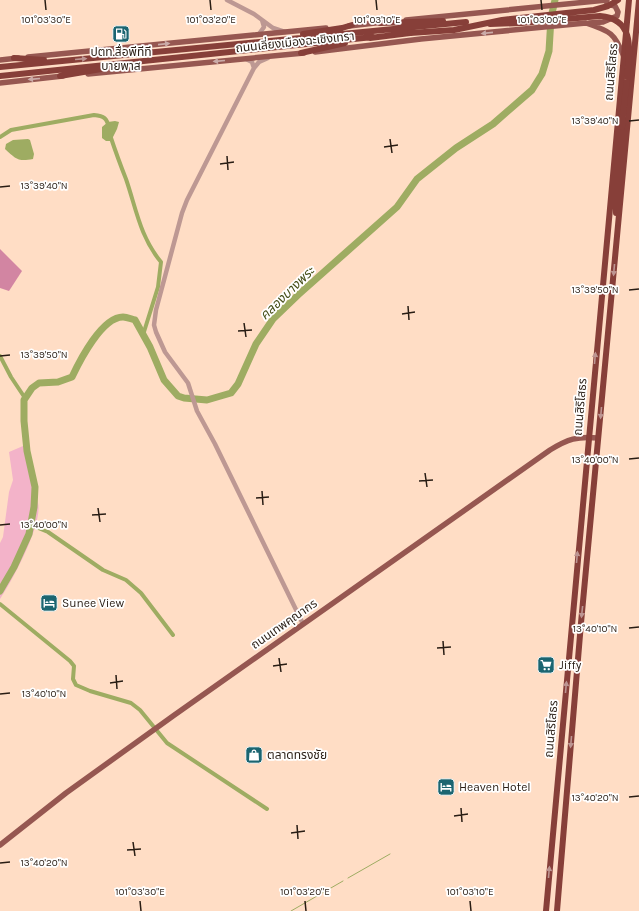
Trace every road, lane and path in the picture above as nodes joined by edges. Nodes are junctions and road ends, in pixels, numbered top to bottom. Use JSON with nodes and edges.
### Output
{"nodes":[{"id":1,"x":227,"y":0,"type":"edge"},
{"id":2,"x":608,"y":0,"type":"edge"},
{"id":3,"x":618,"y":0,"type":"edge"},
{"id":4,"x":639,"y":0,"type":"edge"},
{"id":5,"x":589,"y":2,"type":"junction"},
{"id":6,"x":628,"y":3,"type":"edge"},
{"id":7,"x":638,"y":6,"type":"edge"},
{"id":8,"x":262,"y":20,"type":"junction"},
{"id":9,"x":627,"y":20,"type":"junction"},
{"id":10,"x":466,"y":22,"type":"junction"},
{"id":11,"x":637,"y":22,"type":"junction"},
{"id":12,"x":380,"y":23,"type":"junction"},
{"id":13,"x":586,"y":23,"type":"junction"},
{"id":14,"x":352,"y":25,"type":"junction"},
{"id":15,"x":285,"y":32,"type":"junction"},
{"id":16,"x":259,"y":34,"type":"junction"},
{"id":17,"x":373,"y":37,"type":"junction"},
{"id":18,"x":223,"y":46,"type":"junction"},
{"id":19,"x":301,"y":53,"type":"junction"},
{"id":20,"x":287,"y":54,"type":"junction"},
{"id":21,"x":14,"y":58,"type":"junction"},
{"id":22,"x":624,"y":58,"type":"junction"},
{"id":23,"x":158,"y":59,"type":"junction"},
{"id":24,"x":246,"y":59,"type":"junction"},
{"id":25,"x":0,"y":60,"type":"edge"},
{"id":26,"x":64,"y":61,"type":"junction"},
{"id":27,"x":0,"y":67,"type":"edge"},
{"id":28,"x":254,"y":68,"type":"junction"},
{"id":29,"x":0,"y":76,"type":"edge"},
{"id":30,"x":60,"y":76,"type":"junction"},
{"id":31,"x":0,"y":83,"type":"edge"},
{"id":32,"x":616,"y":244,"type":"junction"},
{"id":33,"x":588,"y":437,"type":"junction"},
{"id":34,"x":598,"y":438,"type":"junction"},
{"id":35,"x":303,"y":624,"type":"junction"},
{"id":36,"x":0,"y":844,"type":"edge"},
{"id":37,"x":546,"y":911,"type":"edge"},
{"id":38,"x":557,"y":911,"type":"edge"}],
"edges":[{"from":1,"to":8,"type":"street"},
{"from":2,"to":5,"type":"main road"},
{"from":3,"to":17,"type":"highway","bridge":true},
{"from":4,"to":7,"type":"highway","name":"ถนนสิริโสธร"},
{"from":5,"to":12,"type":"main road","name":"ถนนเลี่ยงเมืองฉะเชิงเทรา"},
{"from":5,"to":13,"type":"main road"},
{"from":6,"to":7,"type":"highway"},
{"from":6,"to":9,"type":"highway","name":"ถนนสิริโสธร"},
{"from":7,"to":11,"type":"highway","name":"ถนนสิริโสธร"},
{"from":8,"to":15,"type":"street"},
{"from":8,"to":16,"type":"street"},
{"from":9,"to":11,"type":"highway"},
{"from":9,"to":22,"type":"highway","name":"ถนนสิริโสธร"},
{"from":10,"to":12,"type":"highway"},
{"from":10,"to":18,"type":"highway","name":"ถนนเลี่ยงเมืองฉะเชิงเทรา"},
{"from":10,"to":32,"type":"highway","bridge":true},
{"from":11,"to":32,"type":"highway","name":"ถนนสิริโสธร"},
{"from":12,"to":14,"type":"main road","name":"ถนนเลี่ยงเมืองฉะเชิงเทรา"},
{"from":13,"to":19,"type":"main road","name":"ถนนเลี่ยงเมืองฉะเชิงเทรา","one_way":true},
{"from":13,"to":22,"type":"main road","name":"ถนนเลี่ยงเมืองฉะเชิงเทรา"},
{"from":14,"to":15,"type":"main road","name":"ถนนเลี่ยงเมืองฉะเชิงเทรา"},
{"from":14,"to":18,"type":"highway"},
{"from":15,"to":16,"type":"main road","name":"ถนนเลี่ยงเมืองฉะเชิงเทรา"},
{"from":21,"to":16,"type":"main road","name":"ถนนเลี่ยงเมืองฉะเชิงเทรา","one_way":true},
{"from":17,"to":19,"type":"highway"},
{"from":17,"to":23,"type":"highway","name":"ถนนเลี่ยงเมืองฉะเชิงเทรา"},
{"from":26,"to":18,"type":"highway","name":"ถนนเลี่ยงเมืองฉะเชิงเทรา","one_way":true},
{"from":19,"to":20,"type":"main road","name":"ถนนเลี่ยงเมืองฉะเชิงเทรา"},
{"from":20,"to":24,"type":"main road","name":"ถนนเลี่ยงเมืองฉะเชิงเทรา"},
{"from":20,"to":28,"type":"street"},
{"from":21,"to":25,"type":"main road","name":"ถนนเลี่ยงเมืองฉะเชิงเทรา"},
{"from":21,"to":26,"type":"highway"},
{"from":33,"to":22,"type":"highway","name":"ถนนสิริโสธร","one_way":true},
{"from":23,"to":29,"type":"highway","name":"ถนนเลี่ยงเมืองฉะเชิงเทรา"},
{"from":23,"to":30,"type":"highway"},
{"from":24,"to":28,"type":"street"},
{"from":24,"to":30,"type":"main road","name":"ถนนเลี่ยงเมืองฉะเชิงเทรา","one_way":true},
{"from":26,"to":27,"type":"highway","name":"ถนนเลี่ยงเมืองฉะเชิงเทรา"},
{"from":28,"to":35,"type":"street"},
{"from":30,"to":31,"type":"main road","name":"ถนนเลี่ยงเมืองฉะเชิงเทรา","one_way":true},
{"from":32,"to":34,"type":"highway","name":"ถนนสิริโสธร","one_way":true},
{"from":33,"to":34,"type":"main road","name":"ถนนเทพคุณากร"},
{"from":33,"to":35,"type":"main road","name":"ถนนเทพคุณากร"},
{"from":37,"to":33,"type":"highway","name":"ถนนสิริโสธร","one_way":true},
{"from":34,"to":38,"type":"highway","name":"ถนนสิริโสธร","one_way":true},
{"from":35,"to":36,"type":"main road","name":"ถนนเทพคุณากร"}]}
